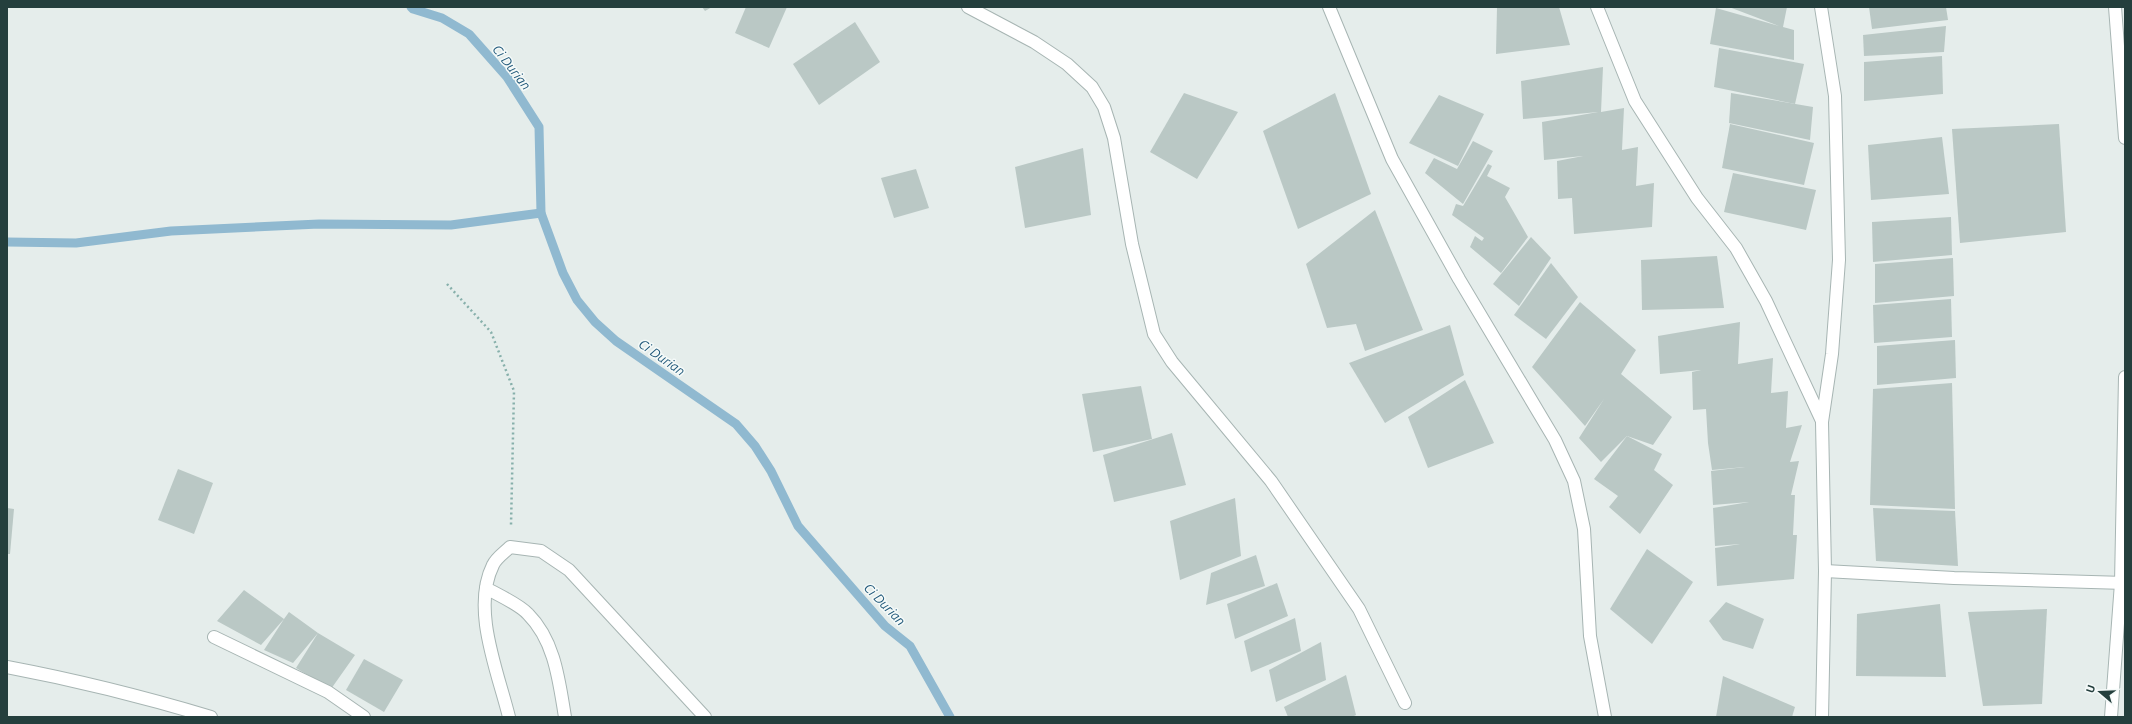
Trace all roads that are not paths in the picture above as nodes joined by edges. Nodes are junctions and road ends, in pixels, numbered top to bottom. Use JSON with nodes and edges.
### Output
{"nodes":[{"id":1,"x":968,"y":7,"type":"edge"},
{"id":2,"x":1329,"y":7,"type":"edge"},
{"id":3,"x":1597,"y":7,"type":"edge"},
{"id":4,"x":1821,"y":7,"type":"edge"},
{"id":5,"x":2115,"y":7,"type":"edge"},
{"id":6,"x":2125,"y":138,"type":"edge"},
{"id":7,"x":2125,"y":377,"type":"edge"},
{"id":8,"x":1822,"y":422,"type":"junction"},
{"id":9,"x":1825,"y":571,"type":"junction"},
{"id":10,"x":2123,"y":583,"type":"edge"},
{"id":11,"x":486,"y":588,"type":"junction"},
{"id":12,"x":214,"y":637,"type":"dead end"},
{"id":13,"x":7,"y":667,"type":"edge"},
{"id":14,"x":1405,"y":704,"type":"dead end"},
{"id":15,"x":211,"y":717,"type":"edge"},
{"id":16,"x":364,"y":717,"type":"edge"},
{"id":17,"x":509,"y":717,"type":"edge"},
{"id":18,"x":565,"y":717,"type":"edge"},
{"id":19,"x":705,"y":717,"type":"edge"},
{"id":20,"x":1605,"y":717,"type":"edge"},
{"id":21,"x":1822,"y":717,"type":"edge"},
{"id":22,"x":2111,"y":717,"type":"edge"}],
"edges":[{"from":1,"to":14,"type":"street"},
{"from":2,"to":20,"type":"street"},
{"from":3,"to":8,"type":"street"},
{"from":4,"to":8,"type":"street"},
{"from":5,"to":6,"type":"street"},
{"from":7,"to":10,"type":"street"},
{"from":8,"to":9,"type":"street"},
{"from":9,"to":10,"type":"street"},
{"from":9,"to":21,"type":"street"},
{"from":10,"to":22,"type":"street"},
{"from":11,"to":17,"type":"street"},
{"from":11,"to":18,"type":"street"},
{"from":11,"to":19,"type":"street"},
{"from":12,"to":16,"type":"street"},
{"from":13,"to":15,"type":"street"}]}
